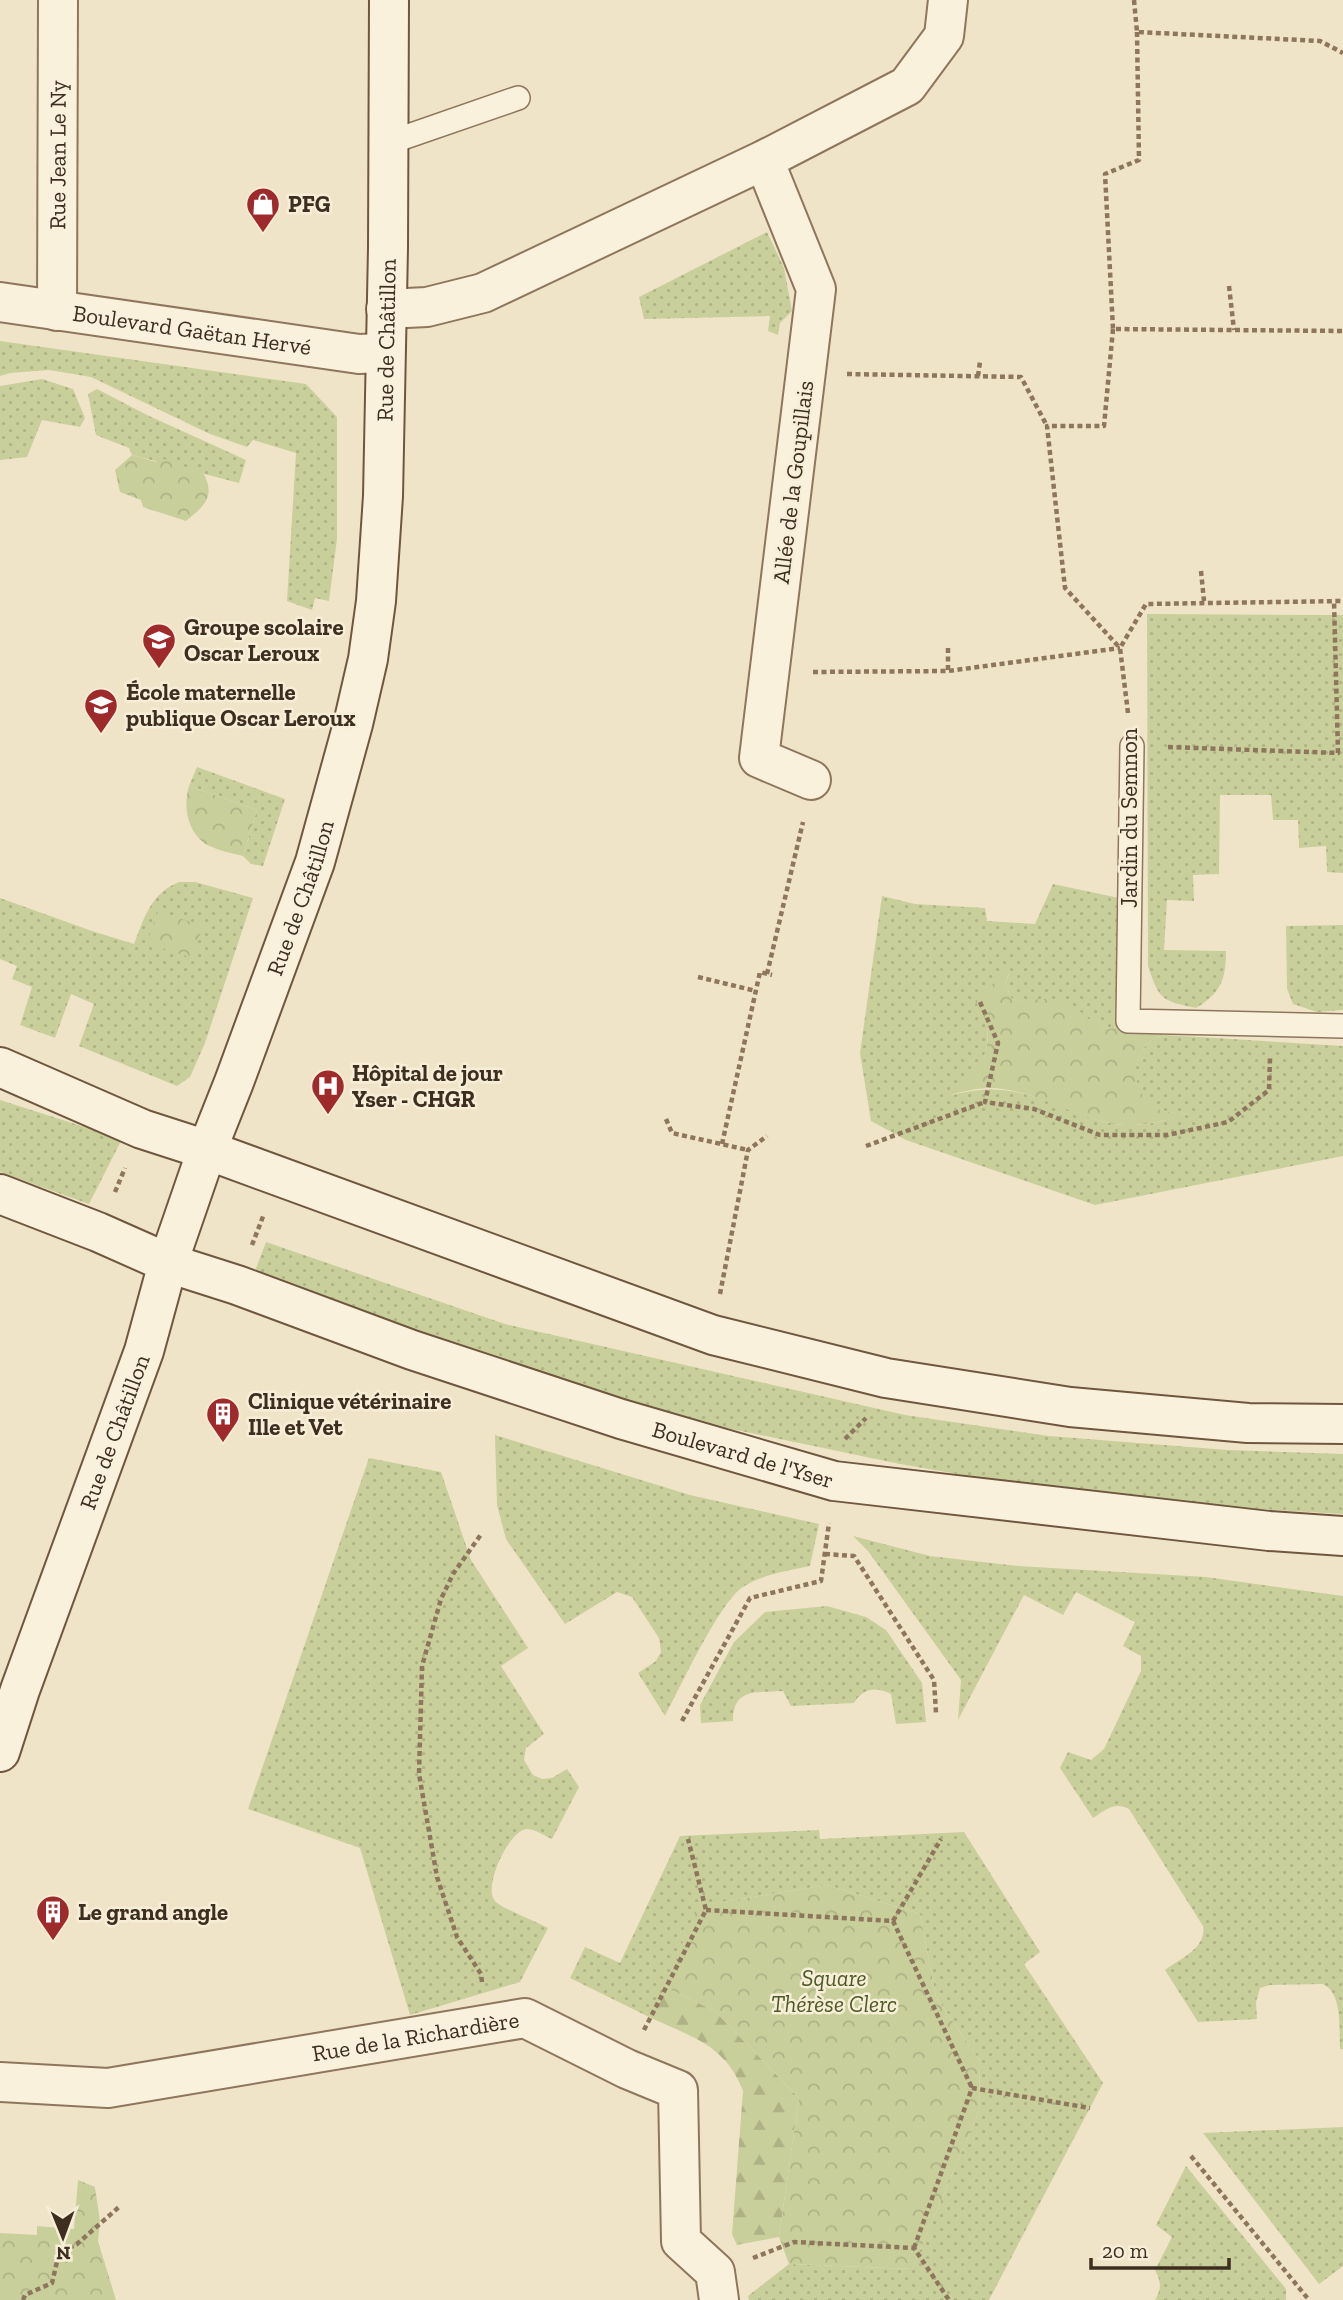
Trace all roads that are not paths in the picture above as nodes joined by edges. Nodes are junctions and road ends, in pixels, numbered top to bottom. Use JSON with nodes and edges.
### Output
{"nodes":[{"id":1,"x":58,"y":0,"type":"edge"},
{"id":2,"x":388,"y":0,"type":"edge"},
{"id":3,"x":948,"y":0,"type":"edge"},
{"id":4,"x":518,"y":98,"type":"dead end"},
{"id":5,"x":388,"y":143,"type":"junction"},
{"id":6,"x":764,"y":160,"type":"junction"},
{"id":7,"x":0,"y":302,"type":"edge"},
{"id":8,"x":386,"y":309,"type":"junction"},
{"id":9,"x":57,"y":311,"type":"junction"},
{"id":10,"x":384,"y":353,"type":"junction"},
{"id":11,"x":1132,"y":746,"type":"road end"},
{"id":12,"x":811,"y":780,"type":"road end"},
{"id":13,"x":1343,"y":1026,"type":"edge"},
{"id":14,"x":0,"y":1067,"type":"edge"},
{"id":15,"x":207,"y":1150,"type":"junction"},
{"id":16,"x":0,"y":1194,"type":"edge"},
{"id":17,"x":168,"y":1263,"type":"junction"},
{"id":18,"x":1343,"y":1424,"type":"edge"},
{"id":19,"x":1343,"y":1536,"type":"edge"},
{"id":20,"x":10,"y":1687,"type":"edge"},
{"id":21,"x":0,"y":1752,"type":"edge"},
{"id":22,"x":0,"y":2082,"type":"edge"},
{"id":23,"x":717,"y":2286,"type":"edge"}],
"edges":[{"from":1,"to":9,"type":"street","name":"Rue Jean Le Ny"},
{"from":2,"to":5,"type":"street","name":"Rue de Châtillon"},
{"from":3,"to":6,"type":"street"},
{"from":4,"to":5,"type":"lane"},
{"from":5,"to":8,"type":"street","name":"Rue de Châtillon"},
{"from":6,"to":8,"type":"street"},
{"from":6,"to":12,"type":"street","name":"Allée de la Goupillais"},
{"from":7,"to":9,"type":"street","name":"Boulevard Gaëtan Hervé"},
{"from":8,"to":10,"type":"street","name":"Rue de Châtillon"},
{"from":9,"to":10,"type":"street","name":"Boulevard Gaëtan Hervé"},
{"from":10,"to":15,"type":"street","name":"Rue de Châtillon"},
{"from":11,"to":13,"type":"lane","name":"Jardin du Semnon"},
{"from":14,"to":15,"type":"street"},
{"from":15,"to":17,"type":"street","name":"Rue de Châtillon"},
{"from":15,"to":18,"type":"street"},
{"from":16,"to":17,"type":"street","name":"Boulevard de l'Yser"},
{"from":17,"to":19,"type":"street","name":"Boulevard de l'Yser"},
{"from":17,"to":20,"type":"street","name":"Rue de Châtillon"},
{"from":20,"to":21,"type":"street","name":"Rue de Châtillon"},
{"from":22,"to":23,"type":"street","name":"Rue de la Richardière"}]}
